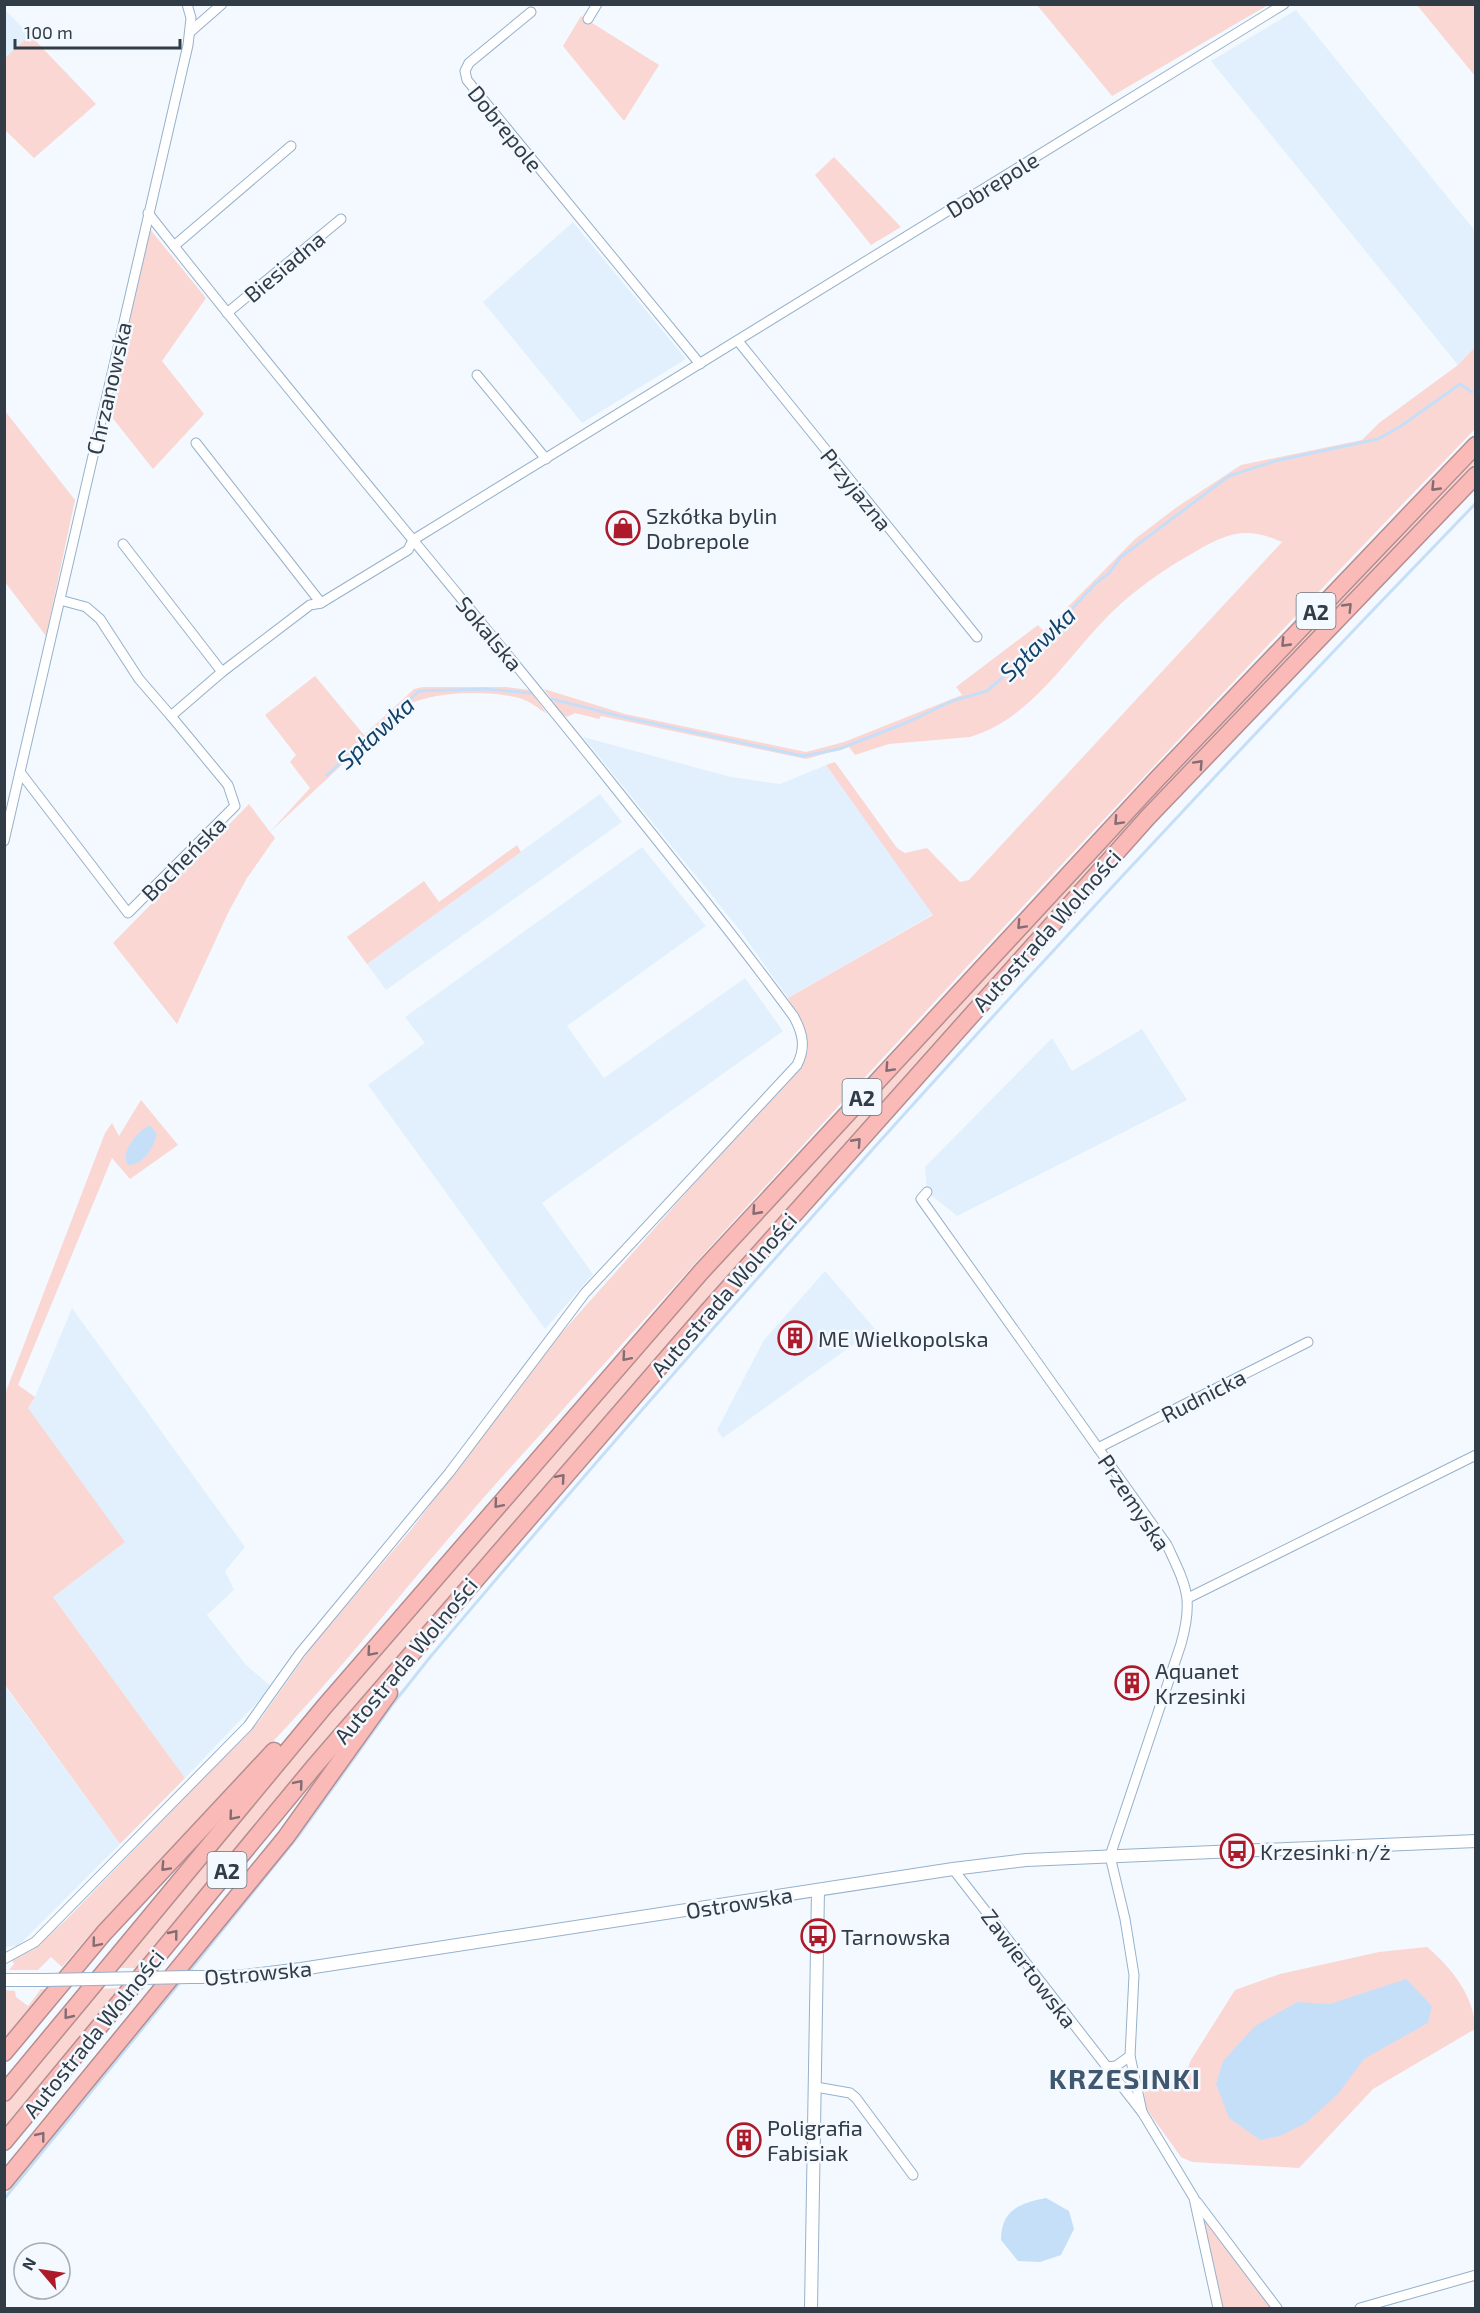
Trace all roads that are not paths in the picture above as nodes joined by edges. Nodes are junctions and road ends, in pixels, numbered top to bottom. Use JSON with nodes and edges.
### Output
{"nodes":[{"id":1,"x":187,"y":4,"type":"edge"},
{"id":2,"x":222,"y":4,"type":"edge"},
{"id":3,"x":597,"y":4,"type":"edge"},
{"id":4,"x":1284,"y":4,"type":"edge"},
{"id":5,"x":531,"y":12,"type":"dead end"},
{"id":6,"x":588,"y":19,"type":"dead end"},
{"id":7,"x":190,"y":32,"type":"junction"},
{"id":8,"x":291,"y":146,"type":"dead end"},
{"id":9,"x":148,"y":213,"type":"junction"},
{"id":10,"x":341,"y":219,"type":"dead end"},
{"id":11,"x":174,"y":246,"type":"junction"},
{"id":12,"x":227,"y":313,"type":"junction"},
{"id":13,"x":738,"y":341,"type":"junction"},
{"id":14,"x":700,"y":364,"type":"junction"},
{"id":15,"x":477,"y":375,"type":"dead end"},
{"id":16,"x":196,"y":443,"type":"dead end"},
{"id":17,"x":1476,"y":445,"type":"edge"},
{"id":18,"x":546,"y":459,"type":"junction"},
{"id":19,"x":1476,"y":475,"type":"edge"},
{"id":20,"x":413,"y":540,"type":"junction"},
{"id":21,"x":123,"y":544,"type":"dead end"},
{"id":22,"x":60,"y":600,"type":"junction"},
{"id":23,"x":321,"y":603,"type":"junction"},
{"id":24,"x":976,"y":637,"type":"dead end"},
{"id":25,"x":222,"y":672,"type":"junction"},
{"id":26,"x":171,"y":716,"type":"junction"},
{"id":27,"x":20,"y":772,"type":"junction"},
{"id":28,"x":4,"y":841,"type":"edge"},
{"id":29,"x":927,"y":1192,"type":"dead end"},
{"id":30,"x":1308,"y":1341,"type":"dead end"},
{"id":31,"x":1098,"y":1448,"type":"junction"},
{"id":32,"x":1476,"y":1455,"type":"edge"},
{"id":33,"x":1188,"y":1598,"type":"junction"},
{"id":34,"x":454,"y":1602,"type":"junction"},
{"id":35,"x":324,"y":1707,"type":"junction"},
{"id":36,"x":1476,"y":1841,"type":"edge"},
{"id":37,"x":1110,"y":1856,"type":"junction"},
{"id":38,"x":953,"y":1869,"type":"junction"},
{"id":39,"x":818,"y":1890,"type":"junction"},
{"id":40,"x":4,"y":1959,"type":"edge"},
{"id":41,"x":4,"y":1980,"type":"edge"},
{"id":42,"x":4,"y":2053,"type":"edge"},
{"id":43,"x":1130,"y":2056,"type":"junction"},
{"id":44,"x":1106,"y":2067,"type":"junction"},
{"id":45,"x":816,"y":2087,"type":"junction"},
{"id":46,"x":4,"y":2093,"type":"edge"},
{"id":47,"x":1142,"y":2112,"type":"junction"},
{"id":48,"x":4,"y":2142,"type":"edge"},
{"id":49,"x":914,"y":2175,"type":"dead end"},
{"id":50,"x":4,"y":2182,"type":"edge"},
{"id":51,"x":1194,"y":2198,"type":"junction"},
{"id":52,"x":1476,"y":2275,"type":"edge"},
{"id":53,"x":811,"y":2308,"type":"edge"},
{"id":54,"x":1218,"y":2308,"type":"edge"},
{"id":55,"x":1277,"y":2308,"type":"edge"},
{"id":56,"x":1360,"y":2308,"type":"edge"}],
"edges":[{"from":1,"to":7,"type":"street","name":"Chrzanowska"},
{"from":2,"to":7,"type":"street"},
{"from":3,"to":6,"type":"street"},
{"from":4,"to":13,"type":"street","name":"Dobrepole"},
{"from":5,"to":14,"type":"street","name":"Dobrepole"},
{"from":7,"to":9,"type":"street","name":"Chrzanowska"},
{"from":8,"to":11,"type":"street"},
{"from":9,"to":11,"type":"street","name":"Sokalska"},
{"from":9,"to":22,"type":"street","name":"Chrzanowska"},
{"from":10,"to":12,"type":"street","name":"Biesiadna"},
{"from":11,"to":12,"type":"street","name":"Sokalska"},
{"from":12,"to":20,"type":"street","name":"Sokalska"},
{"from":13,"to":14,"type":"street","name":"Dobrepole"},
{"from":13,"to":24,"type":"street","name":"Przyjazna"},
{"from":14,"to":18,"type":"street","name":"Dobrepole"},
{"from":15,"to":18,"type":"street"},
{"from":16,"to":23,"type":"street"},
{"from":17,"to":35,"type":"highway","name":"Autostrada Wolności","number":"A2","one_way":true},
{"from":18,"to":20,"type":"street","name":"Dobrepole"},
{"from":34,"to":19,"type":"highway","name":"Autostrada Wolności","number":"A2","one_way":true},
{"from":20,"to":23,"type":"street"},
{"from":20,"to":40,"type":"street","name":"Sokalska"},
{"from":21,"to":25,"type":"street"},
{"from":22,"to":26,"type":"street","name":"Bocheńska"},
{"from":22,"to":27,"type":"street","name":"Chrzanowska"},
{"from":23,"to":25,"type":"street"},
{"from":25,"to":26,"type":"street"},
{"from":26,"to":27,"type":"street","name":"Bocheńska"},
{"from":27,"to":28,"type":"street","name":"Chrzanowska"},
{"from":29,"to":31,"type":"street","name":"Przemyska"},
{"from":30,"to":31,"type":"street","name":"Rudnicka"},
{"from":31,"to":33,"type":"street","name":"Przemyska"},
{"from":32,"to":33,"type":"street"},
{"from":33,"to":37,"type":"street","name":"Przemyska"},
{"from":48,"to":34,"type":"highway","name":"Autostrada Wolności","number":"A2","one_way":true},
{"from":50,"to":34,"type":"highway","one_way":true},
{"from":35,"to":42,"type":"highway","one_way":true},
{"from":35,"to":46,"type":"highway","name":"Autostrada Wolności","number":"A2","one_way":true},
{"from":36,"to":37,"type":"street","name":"Ostrowska"},
{"from":37,"to":38,"type":"street","name":"Ostrowska"},
{"from":37,"to":43,"type":"street"},
{"from":38,"to":39,"type":"street","name":"Ostrowska"},
{"from":38,"to":44,"type":"street","name":"Zawiertowska"},
{"from":39,"to":41,"type":"street","name":"Ostrowska","bridge":true},
{"from":39,"to":45,"type":"street"},
{"from":43,"to":44,"type":"street"},
{"from":43,"to":47,"type":"street"},
{"from":44,"to":47,"type":"street","name":"Zawiertowska"},
{"from":45,"to":49,"type":"street"},
{"from":45,"to":53,"type":"street"},
{"from":47,"to":51,"type":"street"},
{"from":51,"to":54,"type":"street"},
{"from":51,"to":55,"type":"street"},
{"from":52,"to":56,"type":"street"}]}
